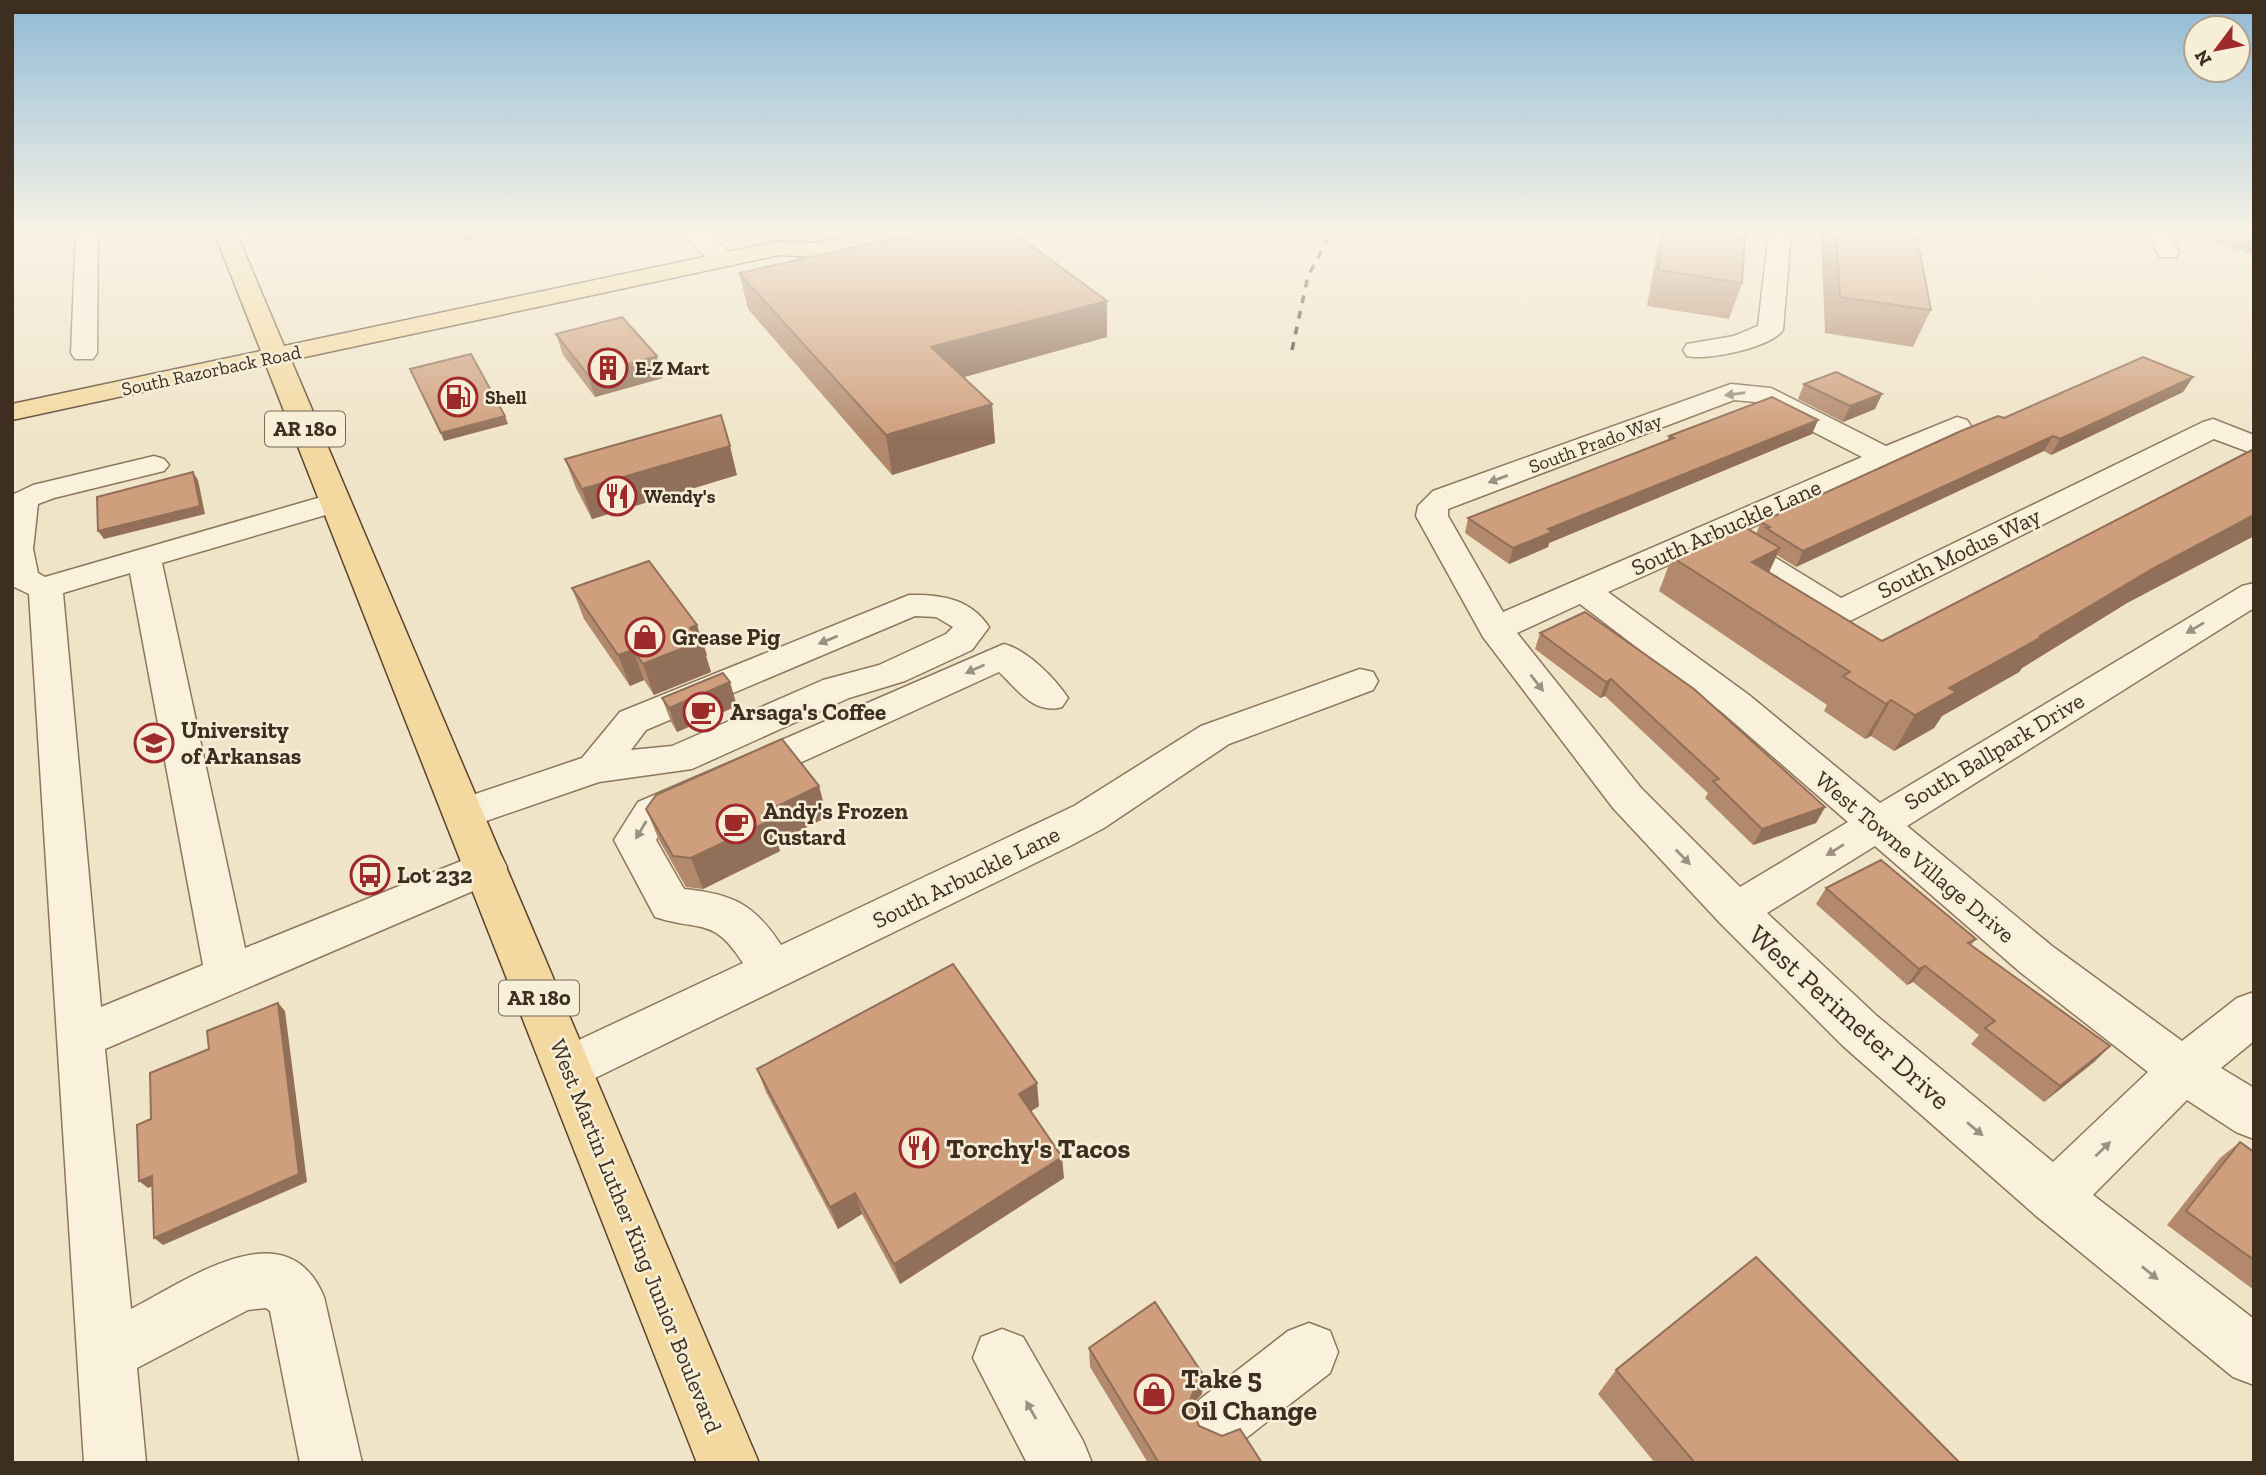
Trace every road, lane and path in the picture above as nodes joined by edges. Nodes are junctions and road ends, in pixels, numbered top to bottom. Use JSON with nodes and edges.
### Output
{"nodes":[{"id":1,"x":85,"y":301,"type":"edge"},
{"id":2,"x":253,"y":301,"type":"edge"},
{"id":3,"x":534,"y":301,"type":"edge"},
{"id":4,"x":1773,"y":301,"type":"edge"},
{"id":5,"x":1696,"y":350,"type":"dead end"},
{"id":6,"x":84,"y":353,"type":"dead end"},
{"id":7,"x":275,"y":356,"type":"junction"},
{"id":8,"x":12,"y":412,"type":"edge"},
{"id":9,"x":1957,"y":426,"type":"dead end"},
{"id":10,"x":2254,"y":445,"type":"edge"},
{"id":11,"x":1885,"y":457,"type":"junction"},
{"id":12,"x":155,"y":465,"type":"dead end"},
{"id":13,"x":335,"y":502,"type":"junction"},
{"id":14,"x":1713,"y":533,"type":"junction"},
{"id":15,"x":145,"y":558,"type":"junction"},
{"id":16,"x":46,"y":587,"type":"junction"},
{"id":17,"x":1584,"y":590,"type":"junction"},
{"id":18,"x":2254,"y":593,"type":"edge"},
{"id":19,"x":891,"y":615,"type":"junction"},
{"id":20,"x":1495,"y":629,"type":"junction"},
{"id":21,"x":1360,"y":681,"type":"dead end"},
{"id":22,"x":836,"y":690,"type":"junction"},
{"id":23,"x":1049,"y":698,"type":"dead end"},
{"id":24,"x":596,"y":768,"type":"junction"},
{"id":25,"x":463,"y":814,"type":"junction"},
{"id":26,"x":1875,"y":825,"type":"junction"},
{"id":27,"x":486,"y":867,"type":"junction"},
{"id":28,"x":1735,"y":911,"type":"junction"},
{"id":29,"x":773,"y":970,"type":"junction"},
{"id":30,"x":228,"y":976,"type":"junction"},
{"id":31,"x":2254,"y":1012,"type":"edge"},
{"id":32,"x":79,"y":1038,"type":"junction"},
{"id":33,"x":568,"y":1068,"type":"junction"},
{"id":34,"x":2183,"y":1070,"type":"junction"},
{"id":35,"x":2254,"y":1116,"type":"edge"},
{"id":36,"x":2054,"y":1196,"type":"junction"},
{"id":37,"x":107,"y":1352,"type":"junction"},
{"id":38,"x":1309,"y":1352,"type":"dead end"},
{"id":39,"x":2254,"y":1356,"type":"edge"},
{"id":40,"x":1002,"y":1358,"type":"dead end"},
{"id":41,"x":1220,"y":1421,"type":"dead end"},
{"id":42,"x":115,"y":1463,"type":"edge"},
{"id":43,"x":331,"y":1463,"type":"edge"},
{"id":44,"x":728,"y":1463,"type":"edge"},
{"id":45,"x":1061,"y":1463,"type":"edge"}],
"edges":[{"from":1,"to":6,"type":"street"},
{"from":2,"to":7,"type":"main road","name":"West Martin Luther King Junior Boulevard","number":"AR 180"},
{"from":3,"to":7,"type":"main road","name":"South Razorback Road"},
{"from":4,"to":5,"type":"street"},
{"from":7,"to":8,"type":"main road","name":"South Razorback Road"},
{"from":7,"to":13,"type":"main road","name":"West Martin Luther King Junior Boulevard","number":"AR 180"},
{"from":9,"to":11,"type":"street","name":"South Arbuckle Lane"},
{"from":10,"to":14,"type":"street","name":"South Modus Way"},
{"from":11,"to":14,"type":"street","name":"South Arbuckle Lane"},
{"from":11,"to":20,"type":"street","name":"South Prado Way","one_way":true},
{"from":12,"to":16,"type":"street"},
{"from":13,"to":15,"type":"street"},
{"from":13,"to":25,"type":"main road","name":"West Martin Luther King Junior Boulevard","number":"AR 180"},
{"from":14,"to":17,"type":"street","name":"South Arbuckle Lane"},
{"from":15,"to":16,"type":"street"},
{"from":15,"to":30,"type":"street"},
{"from":16,"to":32,"type":"street"},
{"from":17,"to":20,"type":"street","name":"South Arbuckle Lane"},
{"from":17,"to":26,"type":"street","name":"West Towne Village Drive"},
{"from":18,"to":26,"type":"street","name":"South Ballpark Drive","one_way":true},
{"from":19,"to":22,"type":"street"},
{"from":19,"to":22,"type":"street"},
{"from":19,"to":24,"type":"street","one_way":true},
{"from":20,"to":28,"type":"street","name":"West Perimeter Drive","one_way":true},
{"from":21,"to":29,"type":"street","name":"South Arbuckle Lane"},
{"from":22,"to":24,"type":"street"},
{"from":23,"to":29,"type":"street","one_way":true},
{"from":24,"to":25,"type":"street"},
{"from":25,"to":27,"type":"main road","name":"West Martin Luther King Junior Boulevard","number":"AR 180"},
{"from":26,"to":28,"type":"street","name":"South Ballpark Drive","one_way":true},
{"from":26,"to":34,"type":"street","name":"West Towne Village Drive"},
{"from":27,"to":30,"type":"street"},
{"from":27,"to":33,"type":"main road","name":"West Martin Luther King Junior Boulevard","number":"AR 180"},
{"from":28,"to":36,"type":"street","name":"West Perimeter Drive","one_way":true},
{"from":29,"to":33,"type":"street","name":"South Arbuckle Lane"},
{"from":30,"to":32,"type":"street"},
{"from":31,"to":34,"type":"street"},
{"from":32,"to":37,"type":"street"},
{"from":33,"to":44,"type":"main road","name":"West Martin Luther King Junior Boulevard","number":"AR 180"},
{"from":34,"to":35,"type":"street","name":"West Towne Village Drive"},
{"from":36,"to":34,"type":"street","one_way":true},
{"from":36,"to":39,"type":"street","name":"West Perimeter Drive","one_way":true},
{"from":37,"to":42,"type":"street"},
{"from":37,"to":43,"type":"street"},
{"from":38,"to":41,"type":"street"},
{"from":45,"to":40,"type":"street","one_way":true}]}
